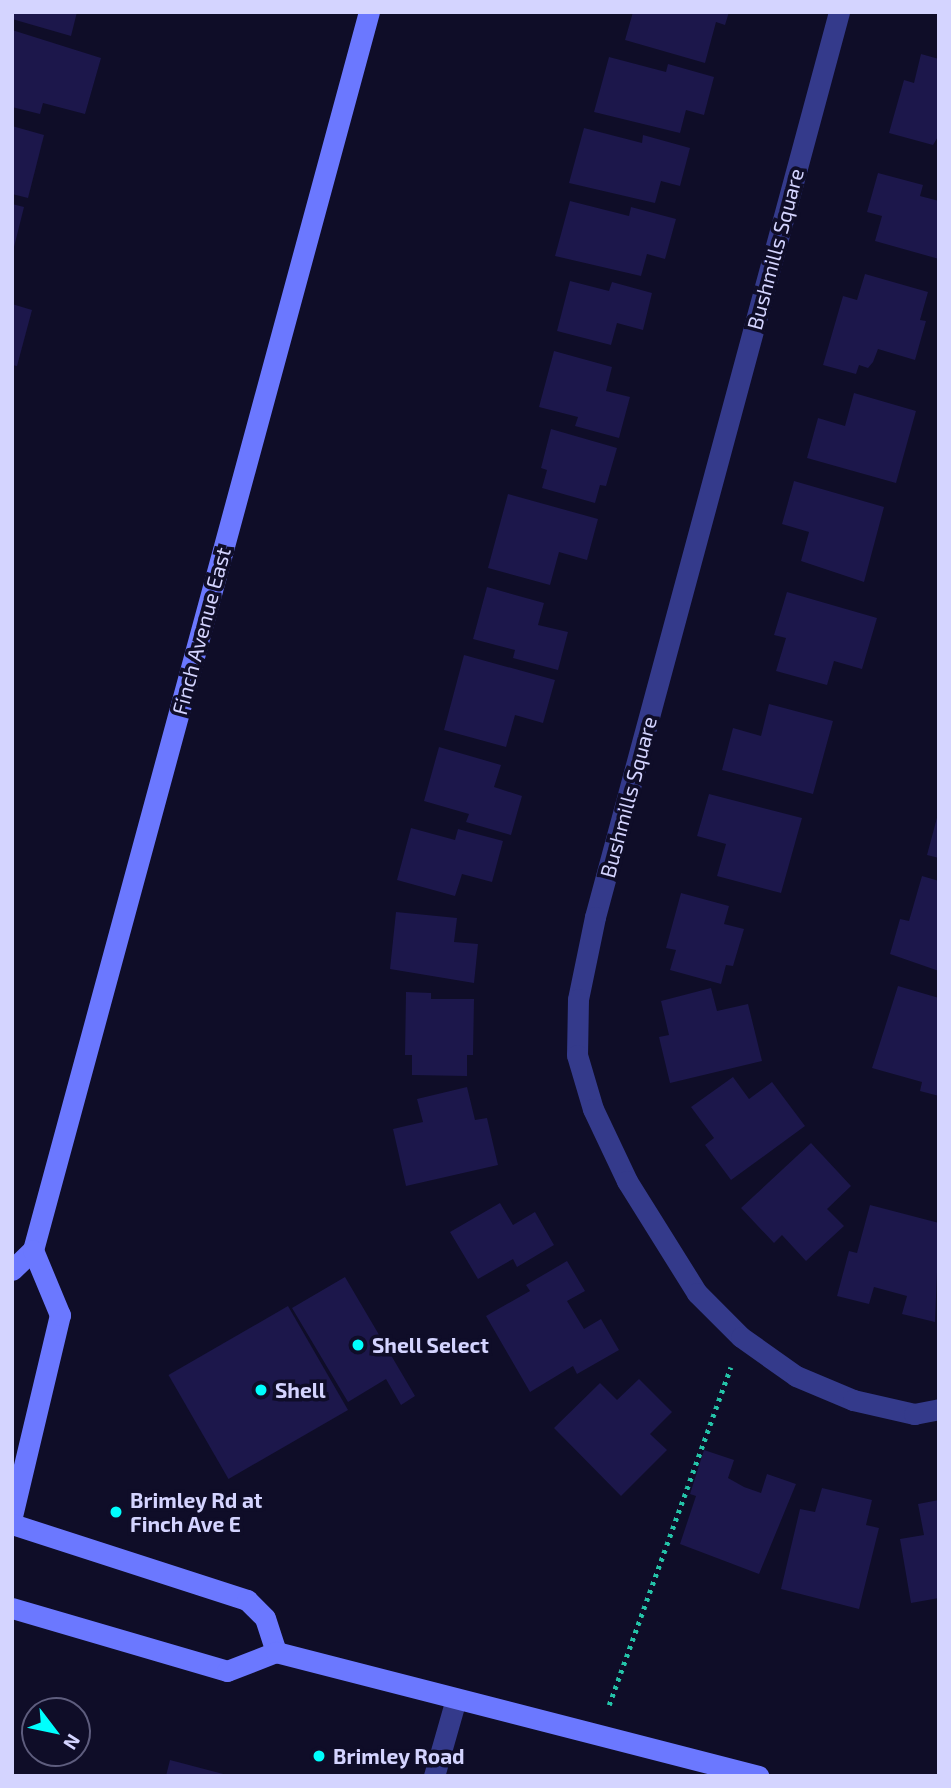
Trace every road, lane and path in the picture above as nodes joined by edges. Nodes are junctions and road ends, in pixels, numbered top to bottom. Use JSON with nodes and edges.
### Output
{"nodes":[{"id":1,"x":369,"y":12,"type":"edge"},
{"id":2,"x":839,"y":12,"type":"edge"},
{"id":3,"x":33,"y":1250,"type":"junction"},
{"id":4,"x":12,"y":1270,"type":"edge"},
{"id":5,"x":722,"y":1391,"type":"dead end"},
{"id":6,"x":939,"y":1409,"type":"edge"},
{"id":7,"x":12,"y":1516,"type":"edge"},
{"id":8,"x":12,"y":1524,"type":"edge"},
{"id":9,"x":12,"y":1608,"type":"edge"},
{"id":10,"x":276,"y":1652,"type":"junction"},
{"id":11,"x":456,"y":1699,"type":"junction"},
{"id":12,"x":598,"y":1735,"type":"junction"},
{"id":13,"x":434,"y":1776,"type":"edge"},
{"id":14,"x":758,"y":1776,"type":"edge"}],
"edges":[{"from":1,"to":3,"type":"main road","name":"Finch Avenue East"},
{"from":2,"to":6,"type":"street","name":"Bushmills Square"},
{"from":3,"to":4,"type":"main road"},
{"from":3,"to":7,"type":"main road"},
{"from":5,"to":12,"type":"path"},
{"from":8,"to":10,"type":"main road"},
{"from":9,"to":10,"type":"main road"},
{"from":10,"to":11,"type":"main road"},
{"from":11,"to":12,"type":"main road"},
{"from":11,"to":13,"type":"street"},
{"from":12,"to":14,"type":"main road"}]}
